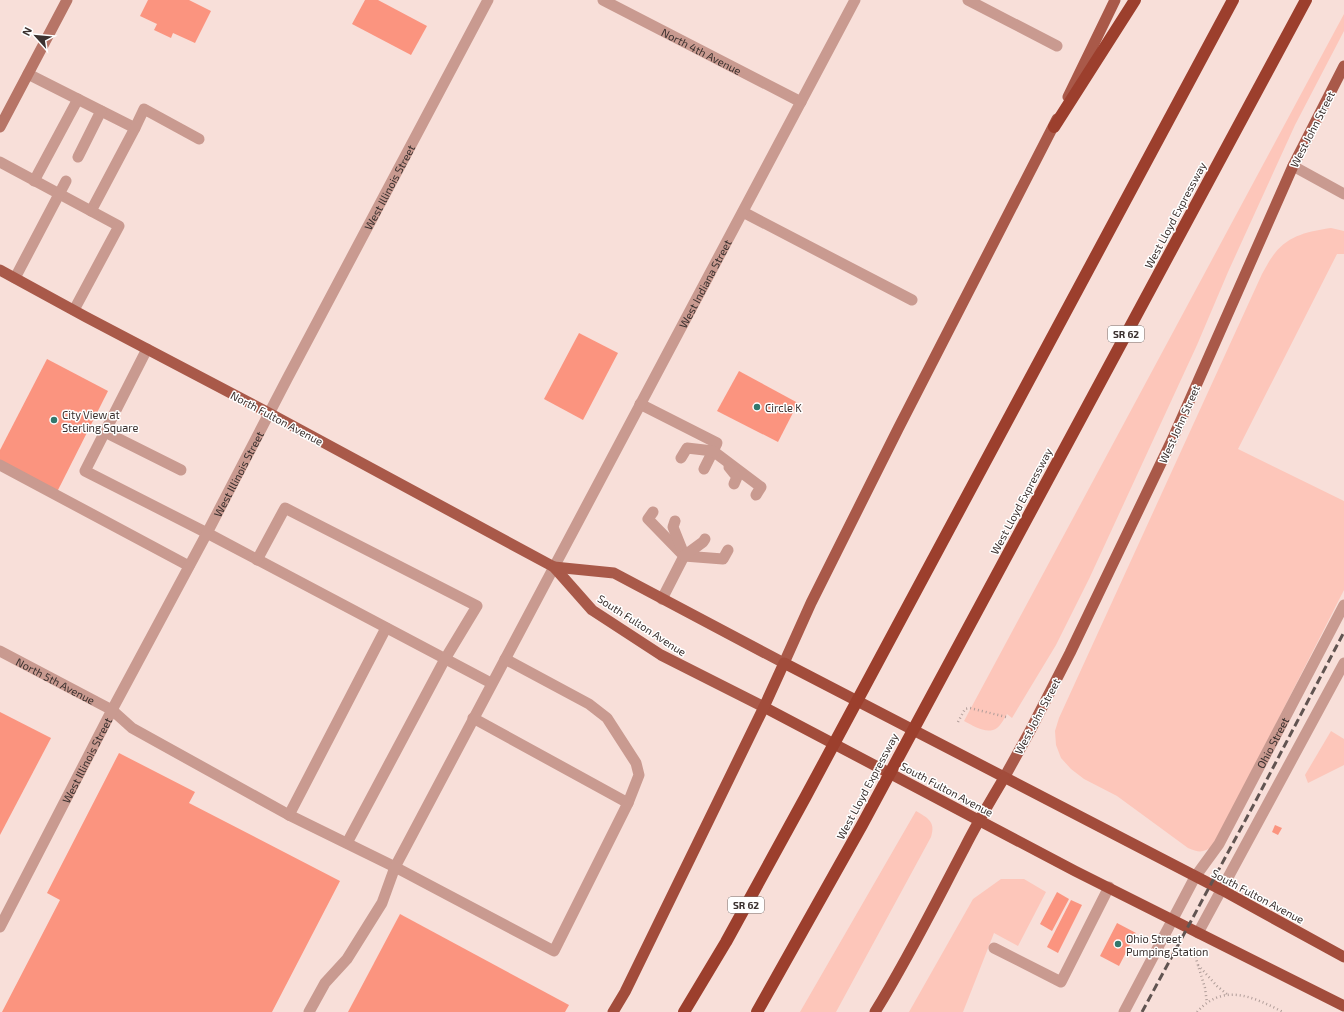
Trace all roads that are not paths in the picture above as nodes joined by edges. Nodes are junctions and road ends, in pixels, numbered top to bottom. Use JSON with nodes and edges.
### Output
{"nodes":[{"id":1,"x":67,"y":0,"type":"edge"},
{"id":2,"x":488,"y":0,"type":"edge"},
{"id":3,"x":603,"y":0,"type":"edge"},
{"id":4,"x":855,"y":0,"type":"edge"},
{"id":5,"x":968,"y":0,"type":"edge"},
{"id":6,"x":1115,"y":0,"type":"edge"},
{"id":7,"x":1135,"y":0,"type":"edge"},
{"id":8,"x":1233,"y":0,"type":"edge"},
{"id":9,"x":1306,"y":0,"type":"edge"},
{"id":10,"x":1057,"y":46,"type":"dead end"},
{"id":11,"x":1344,"y":66,"type":"edge"},
{"id":12,"x":28,"y":74,"type":"junction"},
{"id":13,"x":78,"y":99,"type":"junction"},
{"id":14,"x":801,"y":102,"type":"junction"},
{"id":15,"x":101,"y":111,"type":"junction"},
{"id":16,"x":0,"y":127,"type":"edge"},
{"id":17,"x":1054,"y":127,"type":"junction"},
{"id":18,"x":135,"y":128,"type":"junction"},
{"id":19,"x":199,"y":139,"type":"dead end"},
{"id":20,"x":78,"y":157,"type":"dead end"},
{"id":21,"x":0,"y":162,"type":"edge"},
{"id":22,"x":1293,"y":166,"type":"junction"},
{"id":23,"x":34,"y":181,"type":"junction"},
{"id":24,"x":66,"y":181,"type":"dead end"},
{"id":25,"x":59,"y":194,"type":"junction"},
{"id":26,"x":1344,"y":194,"type":"edge"},
{"id":27,"x":91,"y":211,"type":"junction"},
{"id":28,"x":743,"y":212,"type":"junction"},
{"id":29,"x":0,"y":270,"type":"edge"},
{"id":30,"x":15,"y":278,"type":"junction"},
{"id":31,"x":912,"y":300,"type":"dead end"},
{"id":32,"x":74,"y":310,"type":"junction"},
{"id":33,"x":147,"y":349,"type":"junction"},
{"id":34,"x":640,"y":404,"type":"junction"},
{"id":35,"x":269,"y":413,"type":"junction"},
{"id":36,"x":105,"y":432,"type":"junction"},
{"id":37,"x":713,"y":451,"type":"junction"},
{"id":38,"x":681,"y":458,"type":"dead end"},
{"id":39,"x":0,"y":465,"type":"edge"},
{"id":40,"x":704,"y":469,"type":"dead end"},
{"id":41,"x":180,"y":470,"type":"dead end"},
{"id":42,"x":734,"y":484,"type":"dead end"},
{"id":43,"x":756,"y":496,"type":"dead end"},
{"id":44,"x":652,"y":512,"type":"dead end"},
{"id":45,"x":675,"y":521,"type":"dead end"},
{"id":46,"x":207,"y":533,"type":"junction"},
{"id":47,"x":705,"y":539,"type":"dead end"},
{"id":48,"x":728,"y":550,"type":"dead end"},
{"id":49,"x":684,"y":556,"type":"junction"},
{"id":50,"x":257,"y":560,"type":"junction"},
{"id":51,"x":189,"y":566,"type":"junction"},
{"id":52,"x":554,"y":567,"type":"junction"},
{"id":53,"x":662,"y":599,"type":"junction"},
{"id":54,"x":1344,"y":605,"type":"edge"},
{"id":55,"x":386,"y":628,"type":"junction"},
{"id":56,"x":0,"y":651,"type":"edge"},
{"id":57,"x":505,"y":659,"type":"junction"},
{"id":58,"x":446,"y":660,"type":"junction"},
{"id":59,"x":784,"y":663,"type":"junction"},
{"id":60,"x":1344,"y":663,"type":"edge"},
{"id":61,"x":492,"y":683,"type":"junction"},
{"id":62,"x":764,"y":707,"type":"junction"},
{"id":63,"x":112,"y":710,"type":"junction"},
{"id":64,"x":473,"y":718,"type":"junction"},
{"id":65,"x":1004,"y":778,"type":"junction"},
{"id":66,"x":628,"y":803,"type":"junction"},
{"id":67,"x":289,"y":815,"type":"junction"},
{"id":68,"x":979,"y":821,"type":"junction"},
{"id":69,"x":347,"y":843,"type":"junction"},
{"id":70,"x":395,"y":867,"type":"junction"},
{"id":71,"x":1195,"y":877,"type":"junction"},
{"id":72,"x":1109,"y":887,"type":"junction"},
{"id":73,"x":1222,"y":890,"type":"junction"},
{"id":74,"x":1172,"y":919,"type":"junction"},
{"id":75,"x":0,"y":927,"type":"edge"},
{"id":76,"x":1198,"y":933,"type":"junction"},
{"id":77,"x":994,"y":948,"type":"dead end"},
{"id":78,"x":1344,"y":957,"type":"edge"},
{"id":79,"x":1344,"y":1006,"type":"edge"},
{"id":80,"x":309,"y":1012,"type":"edge"},
{"id":81,"x":613,"y":1012,"type":"edge"},
{"id":82,"x":684,"y":1012,"type":"edge"},
{"id":83,"x":757,"y":1012,"type":"edge"},
{"id":84,"x":874,"y":1012,"type":"edge"},
{"id":85,"x":1124,"y":1012,"type":"edge"}],
"edges":[{"from":1,"to":12,"type":"main road"},
{"from":2,"to":35,"type":"street","name":"West Illinois Street"},
{"from":3,"to":14,"type":"street","name":"North 4th Avenue"},
{"from":4,"to":14,"type":"street","name":"West Indiana Street"},
{"from":5,"to":10,"type":"street"},
{"from":6,"to":17,"type":"main road"},
{"from":7,"to":17,"type":"highway"},
{"from":8,"to":82,"type":"highway","number":"SR 62"},
{"from":9,"to":83,"type":"highway","name":"West Lloyd Expressway","number":"SR 62"},
{"from":11,"to":22,"type":"main road","name":"West John Street"},
{"from":12,"to":13,"type":"street"},
{"from":12,"to":16,"type":"main road"},
{"from":13,"to":15,"type":"street"},
{"from":13,"to":23,"type":"street"},
{"from":14,"to":28,"type":"street","name":"West Indiana Street"},
{"from":15,"to":18,"type":"street"},
{"from":15,"to":20,"type":"street"},
{"from":17,"to":59,"type":"main road"},
{"from":18,"to":19,"type":"street"},
{"from":18,"to":27,"type":"street"},
{"from":21,"to":23,"type":"street"},
{"from":22,"to":26,"type":"street"},
{"from":22,"to":65,"type":"main road","name":"West John Street"},
{"from":23,"to":25,"type":"street"},
{"from":24,"to":25,"type":"street"},
{"from":25,"to":27,"type":"street"},
{"from":25,"to":30,"type":"street"},
{"from":27,"to":32,"type":"street"},
{"from":28,"to":31,"type":"street"},
{"from":28,"to":34,"type":"street","name":"West Indiana Street"},
{"from":29,"to":30,"type":"main road","name":"North Fulton Avenue"},
{"from":30,"to":32,"type":"main road","name":"North Fulton Avenue"},
{"from":32,"to":33,"type":"main road","name":"North Fulton Avenue"},
{"from":33,"to":35,"type":"main road","name":"North Fulton Avenue"},
{"from":33,"to":36,"type":"street"},
{"from":34,"to":37,"type":"street"},
{"from":34,"to":52,"type":"street","name":"West Indiana Street"},
{"from":35,"to":46,"type":"street","name":"West Illinois Street"},
{"from":35,"to":52,"type":"main road","name":"North Fulton Avenue"},
{"from":36,"to":41,"type":"street"},
{"from":36,"to":46,"type":"street"},
{"from":37,"to":38,"type":"street"},
{"from":37,"to":40,"type":"street"},
{"from":37,"to":42,"type":"street"},
{"from":37,"to":43,"type":"street"},
{"from":39,"to":51,"type":"street"},
{"from":44,"to":49,"type":"street"},
{"from":45,"to":49,"type":"street"},
{"from":46,"to":50,"type":"street"},
{"from":46,"to":51,"type":"street","name":"West Illinois Street"},
{"from":47,"to":49,"type":"street"},
{"from":48,"to":49,"type":"street"},
{"from":49,"to":53,"type":"street"},
{"from":50,"to":55,"type":"street"},
{"from":50,"to":58,"type":"street"},
{"from":51,"to":63,"type":"street","name":"West Illinois Street"},
{"from":52,"to":53,"type":"main road","name":"South Fulton Avenue"},
{"from":52,"to":57,"type":"street","name":"West Indiana Street"},
{"from":52,"to":62,"type":"main road","name":"South Fulton Avenue"},
{"from":53,"to":59,"type":"main road","name":"South Fulton Avenue"},
{"from":54,"to":71,"type":"street","name":"Ohio Street"},
{"from":55,"to":58,"type":"street"},
{"from":55,"to":67,"type":"street"},
{"from":56,"to":63,"type":"street","name":"North 5th Avenue"},
{"from":57,"to":61,"type":"street","name":"West Indiana Street"},
{"from":57,"to":66,"type":"street"},
{"from":58,"to":61,"type":"street"},
{"from":58,"to":69,"type":"street"},
{"from":59,"to":62,"type":"highway"},
{"from":59,"to":65,"type":"highway","name":"South Fulton Avenue"},
{"from":60,"to":73,"type":"street"},
{"from":61,"to":64,"type":"street","name":"West Indiana Street"},
{"from":62,"to":68,"type":"highway","name":"South Fulton Avenue"},
{"from":62,"to":81,"type":"highway"},
{"from":63,"to":67,"type":"street","name":"North 5th Avenue"},
{"from":63,"to":75,"type":"street","name":"West Illinois Street"},
{"from":64,"to":66,"type":"street"},
{"from":64,"to":70,"type":"street","name":"West Indiana Street"},
{"from":65,"to":68,"type":"highway"},
{"from":65,"to":71,"type":"highway","name":"South Fulton Avenue"},
{"from":66,"to":70,"type":"street","name":"North 5th Avenue"},
{"from":67,"to":69,"type":"street","name":"North 5th Avenue"},
{"from":68,"to":72,"type":"highway","name":"South Fulton Avenue"},
{"from":68,"to":84,"type":"highway"},
{"from":69,"to":70,"type":"street","name":"North 5th Avenue"},
{"from":70,"to":80,"type":"street","name":"West Indiana Street"},
{"from":71,"to":73,"type":"highway","name":"South Fulton Avenue"},
{"from":71,"to":74,"type":"street","name":"Ohio Street"},
{"from":72,"to":74,"type":"highway","name":"South Fulton Avenue"},
{"from":72,"to":77,"type":"street"},
{"from":73,"to":76,"type":"street"},
{"from":73,"to":78,"type":"highway","name":"South Fulton Avenue"},
{"from":74,"to":76,"type":"highway","name":"South Fulton Avenue"},
{"from":74,"to":85,"type":"street","name":"Ohio Street"},
{"from":76,"to":79,"type":"highway","name":"South Fulton Avenue"}]}
